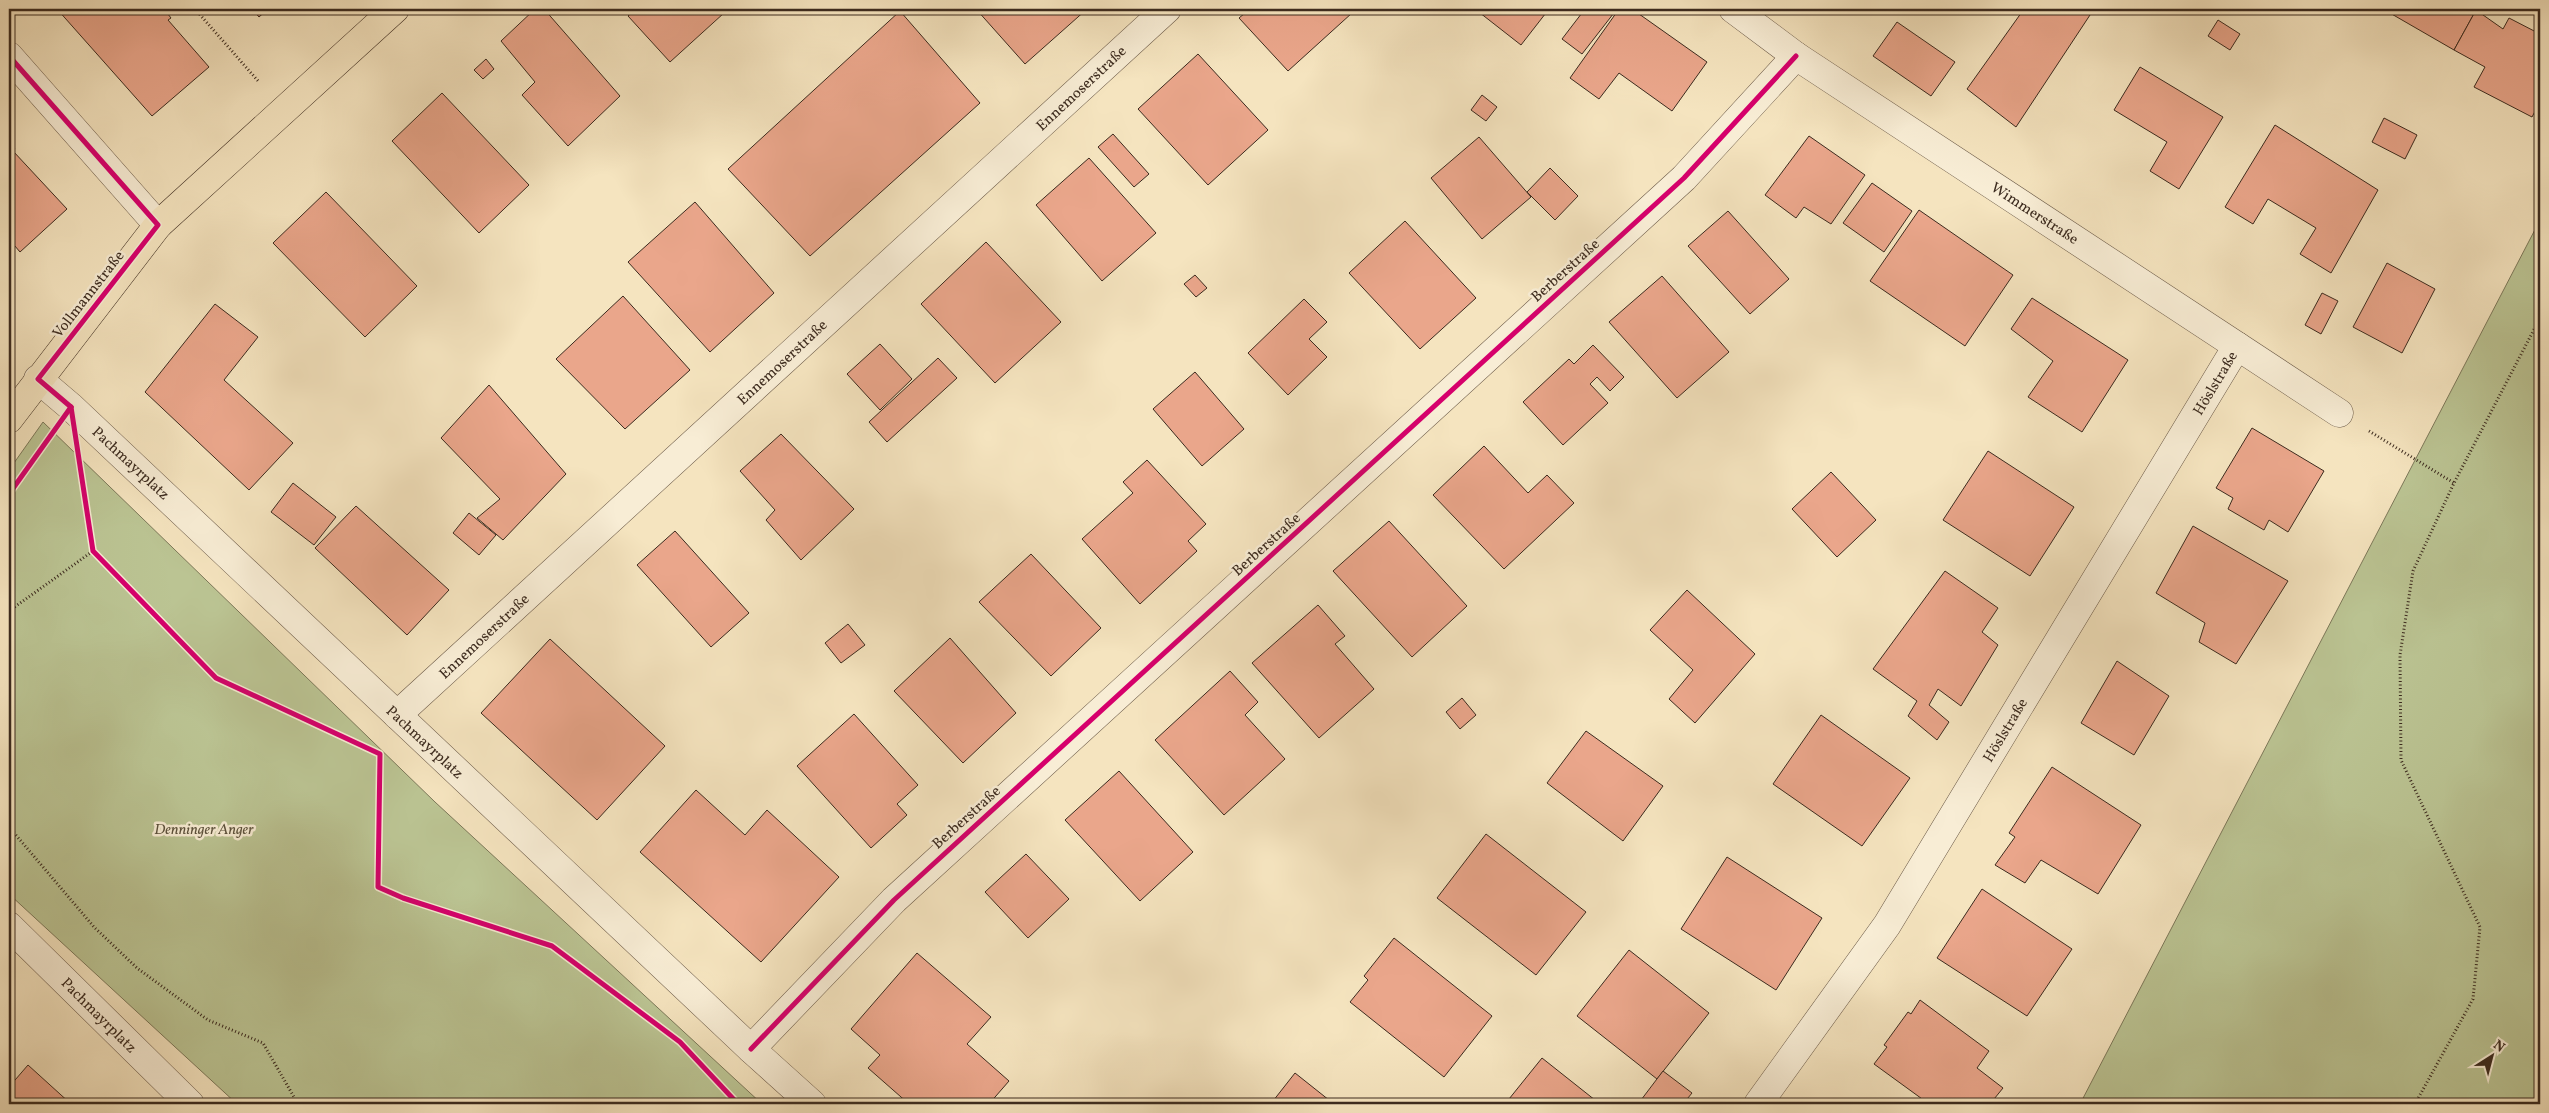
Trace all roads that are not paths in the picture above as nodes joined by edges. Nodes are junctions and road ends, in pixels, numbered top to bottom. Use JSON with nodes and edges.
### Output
{"nodes":[{"id":1,"x":395,"y":9,"type":"edge"},
{"id":2,"x":1167,"y":9,"type":"edge"},
{"id":3,"x":1733,"y":9,"type":"edge"},
{"id":4,"x":9,"y":56,"type":"edge"},
{"id":5,"x":1796,"y":56,"type":"junction"},
{"id":6,"x":158,"y":225,"type":"junction"},
{"id":7,"x":2237,"y":346,"type":"junction"},
{"id":8,"x":38,"y":379,"type":"junction"},
{"id":9,"x":2339,"y":413,"type":"road end"},
{"id":10,"x":9,"y":418,"type":"edge"},
{"id":11,"x":398,"y":715,"type":"junction"},
{"id":12,"x":9,"y":926,"type":"edge"},
{"id":13,"x":751,"y":1049,"type":"junction"},
{"id":14,"x":190,"y":1104,"type":"edge"},
{"id":15,"x":812,"y":1104,"type":"edge"},
{"id":16,"x":1758,"y":1104,"type":"edge"}],
"edges":[{"from":1,"to":6,"type":"main road","name":"Vollmannstraße"},
{"from":2,"to":11,"type":"street","name":"Ennemoserstraße"},
{"from":3,"to":5,"type":"street","name":"Wimmerstraße"},
{"from":4,"to":6,"type":"street"},
{"from":5,"to":7,"type":"street","name":"Wimmerstraße"},
{"from":5,"to":13,"type":"street","name":"Berberstraße"},
{"from":6,"to":8,"type":"main road","name":"Vollmannstraße"},
{"from":7,"to":9,"type":"street","name":"Wimmerstraße"},
{"from":7,"to":16,"type":"street","name":"Höslstraße"},
{"from":8,"to":10,"type":"main road","name":"Vollmannstraße"},
{"from":8,"to":11,"type":"street","name":"Pachmayrplatz"},
{"from":11,"to":13,"type":"street","name":"Pachmayrplatz"},
{"from":12,"to":14,"type":"street","name":"Pachmayrplatz"},
{"from":13,"to":15,"type":"street","name":"Pachmayrplatz"}]}
